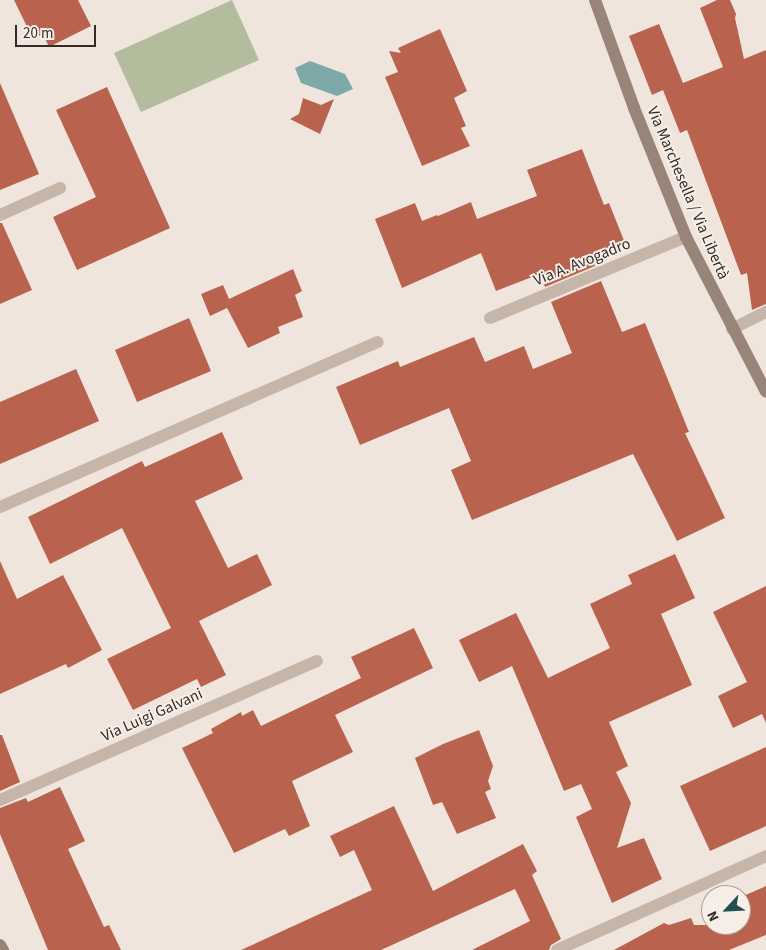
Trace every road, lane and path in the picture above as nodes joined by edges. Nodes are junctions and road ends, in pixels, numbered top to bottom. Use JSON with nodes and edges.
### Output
{"nodes":[{"id":1,"x":595,"y":0,"type":"edge"},
{"id":2,"x":60,"y":188,"type":"dead end"},
{"id":3,"x":0,"y":215,"type":"edge"},
{"id":4,"x":686,"y":237,"type":"junction"},
{"id":5,"x":766,"y":312,"type":"edge"},
{"id":6,"x":490,"y":318,"type":"dead end"},
{"id":7,"x":732,"y":329,"type":"junction"},
{"id":8,"x":378,"y":342,"type":"dead end"},
{"id":9,"x":766,"y":392,"type":"edge"},
{"id":10,"x":0,"y":508,"type":"edge"},
{"id":11,"x":316,"y":661,"type":"dead end"},
{"id":12,"x":0,"y":800,"type":"edge"},
{"id":13,"x":766,"y":856,"type":"edge"},
{"id":14,"x":0,"y":945,"type":"edge"},
{"id":15,"x":3,"y":950,"type":"edge"},
{"id":16,"x":557,"y":950,"type":"edge"}],
"edges":[{"from":1,"to":4,"type":"street","name":"Via Marchesella / Via Libertà"},
{"from":2,"to":3,"type":"street"},
{"from":4,"to":6,"type":"street","name":"Via A. Avogadro"},
{"from":4,"to":7,"type":"street","name":"Via Marchesella / Via Libertà"},
{"from":5,"to":7,"type":"street"},
{"from":7,"to":9,"type":"street","name":"Via Marchesella / Via Libertà"},
{"from":8,"to":10,"type":"street"},
{"from":11,"to":12,"type":"street","name":"Via Luigi Galvani"},
{"from":13,"to":16,"type":"street"},
{"from":14,"to":15,"type":"street"}]}
